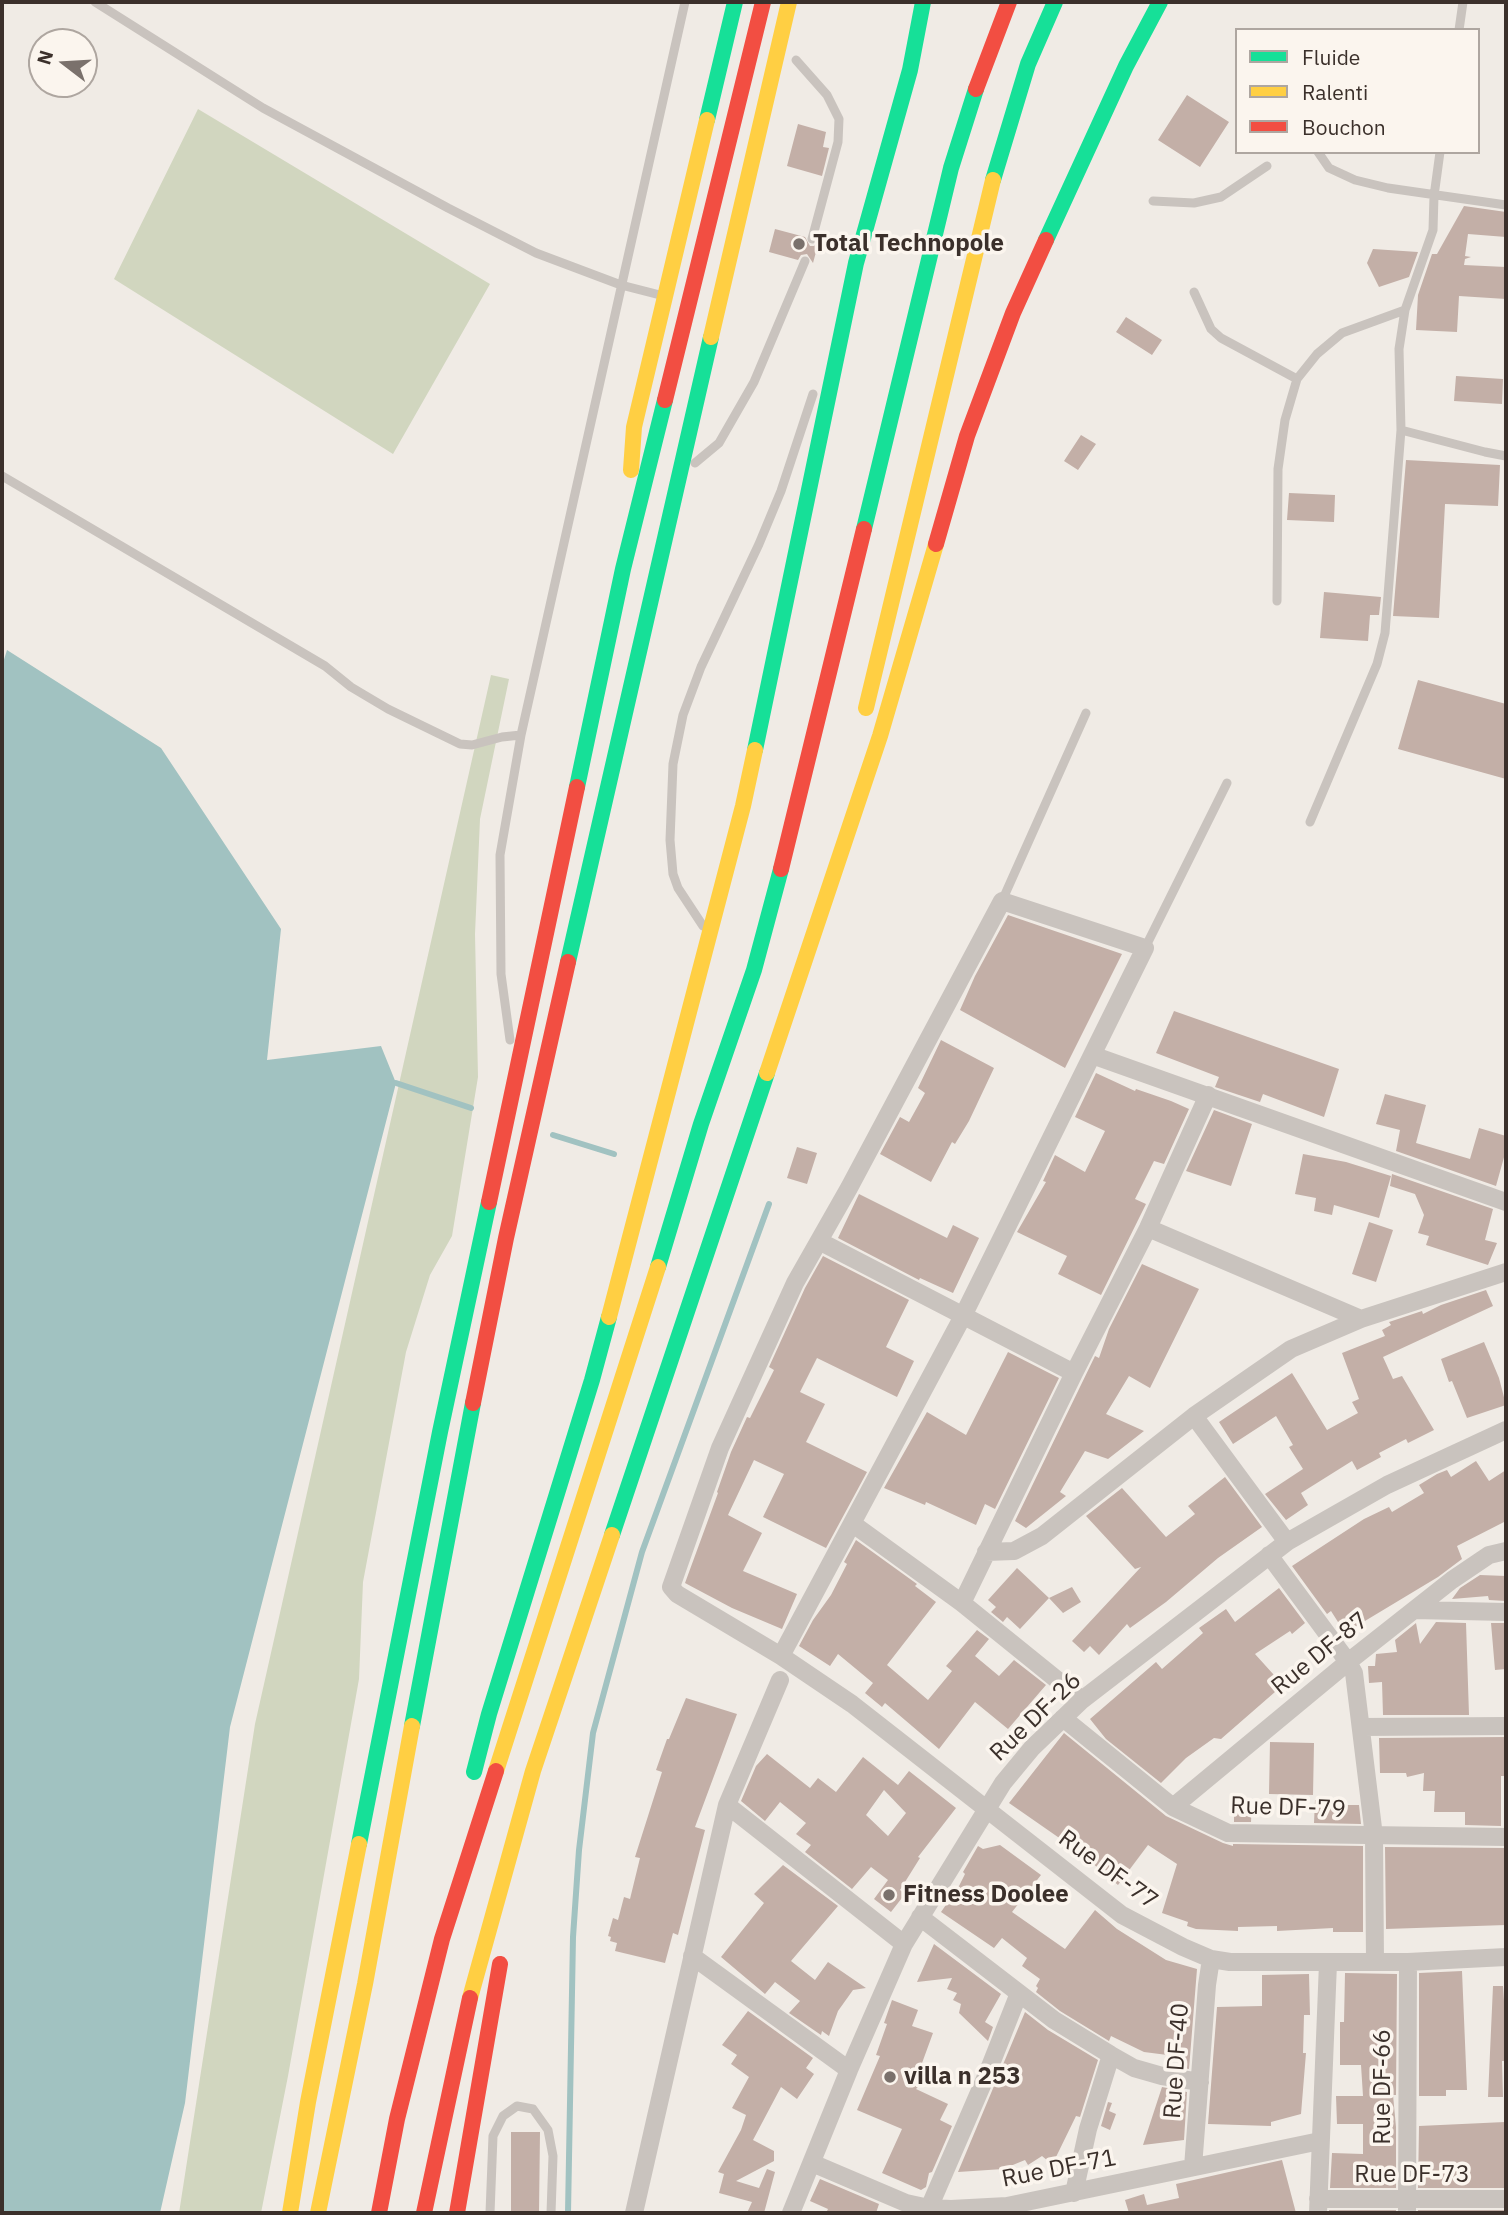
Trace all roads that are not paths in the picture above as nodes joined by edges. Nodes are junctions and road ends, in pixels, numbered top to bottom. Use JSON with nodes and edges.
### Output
{"nodes":[{"id":1,"x":95,"y":2,"type":"edge"},
{"id":2,"x":685,"y":2,"type":"edge"},
{"id":3,"x":735,"y":2,"type":"edge"},
{"id":4,"x":763,"y":2,"type":"edge"},
{"id":5,"x":789,"y":2,"type":"edge"},
{"id":6,"x":923,"y":2,"type":"edge"},
{"id":7,"x":1009,"y":2,"type":"edge"},
{"id":8,"x":1055,"y":2,"type":"edge"},
{"id":9,"x":1160,"y":2,"type":"edge"},
{"id":10,"x":1463,"y":2,"type":"edge"},
{"id":11,"x":1459,"y":28,"type":"edge"},
{"id":12,"x":797,"y":54,"type":"joint"},
{"id":13,"x":790,"y":82,"type":"dead end"},
{"id":14,"x":1319,"y":154,"type":"edge"},
{"id":15,"x":1440,"y":154,"type":"edge"},
{"id":16,"x":1267,"y":166,"type":"dead end"},
{"id":17,"x":1434,"y":196,"type":"junction"},
{"id":18,"x":1153,"y":201,"type":"dead end"},
{"id":19,"x":1506,"y":205,"type":"edge"},
{"id":20,"x":812,"y":239,"type":"dead end"},
{"id":21,"x":805,"y":261,"type":"dead end"},
{"id":22,"x":856,"y":263,"type":"junction"},
{"id":23,"x":621,"y":285,"type":"junction"},
{"id":24,"x":1194,"y":292,"type":"dead end"},
{"id":25,"x":664,"y":296,"type":"junction"},
{"id":26,"x":1405,"y":310,"type":"junction"},
{"id":27,"x":726,"y":345,"type":"dead end"},
{"id":28,"x":827,"y":352,"type":"dead end"},
{"id":29,"x":1297,"y":379,"type":"junction"},
{"id":30,"x":814,"y":390,"type":"dead end"},
{"id":31,"x":1401,"y":430,"type":"junction"},
{"id":32,"x":1506,"y":456,"type":"edge"},
{"id":33,"x":695,"y":463,"type":"junction"},
{"id":34,"x":2,"y":476,"type":"edge"},
{"id":35,"x":623,"y":569,"type":"junction"},
{"id":36,"x":655,"y":577,"type":"junction"},
{"id":37,"x":1277,"y":601,"type":"dead end"},
{"id":38,"x":1086,"y":713,"type":"dead end"},
{"id":39,"x":861,"y":728,"type":"dead end"},
{"id":40,"x":521,"y":736,"type":"junction"},
{"id":41,"x":848,"y":781,"type":"dead end"},
{"id":42,"x":1227,"y":783,"type":"dead end"},
{"id":43,"x":1310,"y":822,"type":"dead end"},
{"id":44,"x":1002,"y":901,"type":"junction"},
{"id":45,"x":710,"y":937,"type":"junction"},
{"id":46,"x":1145,"y":948,"type":"junction"},
{"id":47,"x":797,"y":981,"type":"junction"},
{"id":48,"x":1092,"y":1055,"type":"junction"},
{"id":49,"x":516,"y":1078,"type":"junction"},
{"id":50,"x":1208,"y":1095,"type":"junction"},
{"id":51,"x":1506,"y":1202,"type":"edge"},
{"id":52,"x":1148,"y":1228,"type":"junction"},
{"id":53,"x":819,"y":1241,"type":"junction"},
{"id":54,"x":1506,"y":1272,"type":"edge"},
{"id":55,"x":963,"y":1316,"type":"junction"},
{"id":56,"x":1361,"y":1319,"type":"junction"},
{"id":57,"x":1074,"y":1373,"type":"junction"},
{"id":58,"x":1194,"y":1416,"type":"junction"},
{"id":59,"x":1506,"y":1430,"type":"edge"},
{"id":60,"x":853,"y":1524,"type":"junction"},
{"id":61,"x":1287,"y":1542,"type":"junction"},
{"id":62,"x":1506,"y":1551,"type":"edge"},
{"id":63,"x":986,"y":1552,"type":"junction"},
{"id":64,"x":1269,"y":1555,"type":"junction"},
{"id":65,"x":962,"y":1603,"type":"junction"},
{"id":66,"x":1414,"y":1611,"type":"junction"},
{"id":67,"x":1506,"y":1612,"type":"edge"},
{"id":68,"x":781,"y":1656,"type":"junction"},
{"id":69,"x":1348,"y":1662,"type":"junction"},
{"id":70,"x":780,"y":1680,"type":"dead end"},
{"id":71,"x":1082,"y":1700,"type":"junction"},
{"id":72,"x":1063,"y":1718,"type":"junction"},
{"id":73,"x":1506,"y":1726,"type":"edge"},
{"id":74,"x":1362,"y":1727,"type":"junction"},
{"id":75,"x":533,"y":1770,"type":"junction"},
{"id":76,"x":470,"y":1788,"type":"dead end"},
{"id":77,"x":727,"y":1805,"type":"junction"},
{"id":78,"x":1173,"y":1807,"type":"junction"},
{"id":79,"x":987,"y":1809,"type":"junction"},
{"id":80,"x":1374,"y":1836,"type":"junction"},
{"id":81,"x":1506,"y":1837,"type":"edge"},
{"id":82,"x":458,"y":1838,"type":"dead end"},
{"id":83,"x":920,"y":1917,"type":"junction"},
{"id":84,"x":506,"y":1927,"type":"dead end"},
{"id":85,"x":442,"y":1939,"type":"junction"},
{"id":86,"x":904,"y":1944,"type":"junction"},
{"id":87,"x":501,"y":1954,"type":"dead end"},
{"id":88,"x":692,"y":1956,"type":"junction"},
{"id":89,"x":1506,"y":1958,"type":"edge"},
{"id":90,"x":1212,"y":1959,"type":"junction"},
{"id":91,"x":1375,"y":1961,"type":"junction"},
{"id":92,"x":1408,"y":1962,"type":"junction"},
{"id":93,"x":1328,"y":1963,"type":"junction"},
{"id":94,"x":1019,"y":1993,"type":"junction"},
{"id":95,"x":1111,"y":2055,"type":"junction"},
{"id":96,"x":849,"y":2070,"type":"junction"},
{"id":97,"x":1200,"y":2082,"type":"junction"},
{"id":98,"x":1321,"y":2141,"type":"junction"},
{"id":99,"x":812,"y":2163,"type":"junction"},
{"id":100,"x":1193,"y":2167,"type":"junction"},
{"id":101,"x":1074,"y":2193,"type":"junction"},
{"id":102,"x":1506,"y":2199,"type":"edge"},
{"id":103,"x":1318,"y":2206,"type":"edge"},
{"id":104,"x":1407,"y":2206,"type":"edge"},
{"id":105,"x":929,"y":2208,"type":"junction"},
{"id":106,"x":1007,"y":2209,"type":"edge"},
{"id":107,"x":290,"y":2213,"type":"edge"},
{"id":108,"x":318,"y":2213,"type":"edge"},
{"id":109,"x":379,"y":2213,"type":"edge"},
{"id":110,"x":424,"y":2213,"type":"edge"},
{"id":111,"x":457,"y":2213,"type":"edge"},
{"id":112,"x":490,"y":2213,"type":"edge"},
{"id":113,"x":551,"y":2213,"type":"edge"},
{"id":114,"x":634,"y":2213,"type":"edge"},
{"id":115,"x":791,"y":2213,"type":"edge"}],
"edges":[{"from":1,"to":23,"type":"lane"},
{"from":2,"to":23,"type":"lane"},
{"from":3,"to":25,"type":"highway"},
{"from":4,"to":35,"type":"highway"},
{"from":5,"to":36,"type":"highway"},
{"from":6,"to":22,"type":"highway"},
{"from":7,"to":85,"type":"highway"},
{"from":8,"to":39,"type":"highway"},
{"from":9,"to":47,"type":"highway"},
{"from":10,"to":11,"type":"lane"},
{"from":12,"to":13,"type":"highway"},
{"from":12,"to":20,"type":"lane"},
{"from":14,"to":17,"type":"lane"},
{"from":15,"to":17,"type":"lane"},
{"from":16,"to":18,"type":"lane"},
{"from":17,"to":19,"type":"lane"},
{"from":17,"to":26,"type":"lane"},
{"from":21,"to":33,"type":"lane"},
{"from":22,"to":28,"type":"lane"},
{"from":22,"to":45,"type":"highway"},
{"from":23,"to":25,"type":"lane"},
{"from":23,"to":40,"type":"lane"},
{"from":24,"to":29,"type":"lane"},
{"from":25,"to":35,"type":"highway"},
{"from":26,"to":29,"type":"lane"},
{"from":26,"to":31,"type":"lane"},
{"from":27,"to":33,"type":"highway"},
{"from":29,"to":37,"type":"lane"},
{"from":30,"to":45,"type":"lane"},
{"from":31,"to":32,"type":"lane"},
{"from":31,"to":43,"type":"lane"},
{"from":33,"to":36,"type":"highway"},
{"from":34,"to":40,"type":"lane"},
{"from":35,"to":49,"type":"highway"},
{"from":36,"to":108,"type":"highway"},
{"from":38,"to":44,"type":"lane"},
{"from":40,"to":49,"type":"lane"},
{"from":41,"to":47,"type":"highway"},
{"from":42,"to":46,"type":"lane"},
{"from":44,"to":46,"type":"street"},
{"from":44,"to":53,"type":"street"},
{"from":45,"to":76,"type":"highway"},
{"from":46,"to":48,"type":"street"},
{"from":47,"to":75,"type":"highway"},
{"from":48,"to":50,"type":"street"},
{"from":48,"to":55,"type":"street"},
{"from":49,"to":107,"type":"highway"},
{"from":50,"to":51,"type":"street"},
{"from":50,"to":52,"type":"street"},
{"from":52,"to":56,"type":"street"},
{"from":52,"to":57,"type":"street"},
{"from":53,"to":55,"type":"street"},
{"from":53,"to":68,"type":"street","name":"Rue DF-77"},
{"from":54,"to":56,"type":"street"},
{"from":55,"to":57,"type":"street"},
{"from":55,"to":60,"type":"street"},
{"from":56,"to":58,"type":"street"},
{"from":57,"to":63,"type":"street"},
{"from":58,"to":61,"type":"street"},
{"from":58,"to":63,"type":"street"},
{"from":59,"to":61,"type":"street","name":"Rue DF-26"},
{"from":60,"to":65,"type":"street"},
{"from":60,"to":68,"type":"street"},
{"from":61,"to":64,"type":"street","name":"Rue DF-26"},
{"from":62,"to":66,"type":"street","name":"Rue DF-87"},
{"from":63,"to":65,"type":"street"},
{"from":64,"to":69,"type":"street"},
{"from":64,"to":71,"type":"street","name":"Rue DF-26"},
{"from":65,"to":71,"type":"street"},
{"from":66,"to":67,"type":"street"},
{"from":66,"to":69,"type":"street","name":"Rue DF-87"},
{"from":68,"to":79,"type":"street","name":"Rue DF-77"},
{"from":69,"to":74,"type":"street"},
{"from":69,"to":78,"type":"street","name":"Rue DF-87"},
{"from":70,"to":77,"type":"street"},
{"from":71,"to":72,"type":"street","name":"Rue DF-26"},
{"from":72,"to":78,"type":"street","name":"Rue DF-79"},
{"from":72,"to":79,"type":"street","name":"Rue DF-26"},
{"from":73,"to":74,"type":"street"},
{"from":74,"to":80,"type":"street"},
{"from":75,"to":84,"type":"highway"},
{"from":75,"to":110,"type":"highway"},
{"from":77,"to":86,"type":"street"},
{"from":77,"to":88,"type":"street"},
{"from":78,"to":80,"type":"street","name":"Rue DF-79"},
{"from":79,"to":83,"type":"street","name":"Rue DF-26"},
{"from":79,"to":90,"type":"street","name":"Rue DF-77"},
{"from":80,"to":81,"type":"street","name":"Rue DF-79"},
{"from":80,"to":91,"type":"street"},
{"from":82,"to":85,"type":"highway"},
{"from":83,"to":86,"type":"street","name":"Rue DF-26"},
{"from":83,"to":94,"type":"street"},
{"from":85,"to":109,"type":"highway"},
{"from":86,"to":96,"type":"street","name":"Rue DF-26"},
{"from":87,"to":111,"type":"highway"},
{"from":88,"to":96,"type":"street"},
{"from":88,"to":114,"type":"street"},
{"from":89,"to":92,"type":"street","name":"Rue DF-77"},
{"from":90,"to":93,"type":"street","name":"Rue DF-77"},
{"from":90,"to":97,"type":"street","name":"Rue DF-40"},
{"from":91,"to":92,"type":"street","name":"Rue DF-77"},
{"from":91,"to":93,"type":"street","name":"Rue DF-77"},
{"from":92,"to":104,"type":"street","name":"Rue DF-66"},
{"from":93,"to":98,"type":"street"},
{"from":94,"to":95,"type":"street"},
{"from":94,"to":105,"type":"street"},
{"from":95,"to":97,"type":"street"},
{"from":95,"to":101,"type":"street"},
{"from":96,"to":99,"type":"street","name":"Rue DF-26"},
{"from":97,"to":100,"type":"street","name":"Rue DF-40"},
{"from":98,"to":100,"type":"street","name":"Rue DF-71"},
{"from":98,"to":103,"type":"street"},
{"from":99,"to":105,"type":"street","name":"Rue DF-71"},
{"from":99,"to":115,"type":"street","name":"Rue DF-26"},
{"from":100,"to":101,"type":"street","name":"Rue DF-71"},
{"from":101,"to":106,"type":"street","name":"Rue DF-71"},
{"from":102,"to":104,"type":"street","name":"Rue DF-73"},
{"from":103,"to":104,"type":"street","name":"Rue DF-73"},
{"from":105,"to":106,"type":"street","name":"Rue DF-71"},
{"from":112,"to":113,"type":"lane"}]}
